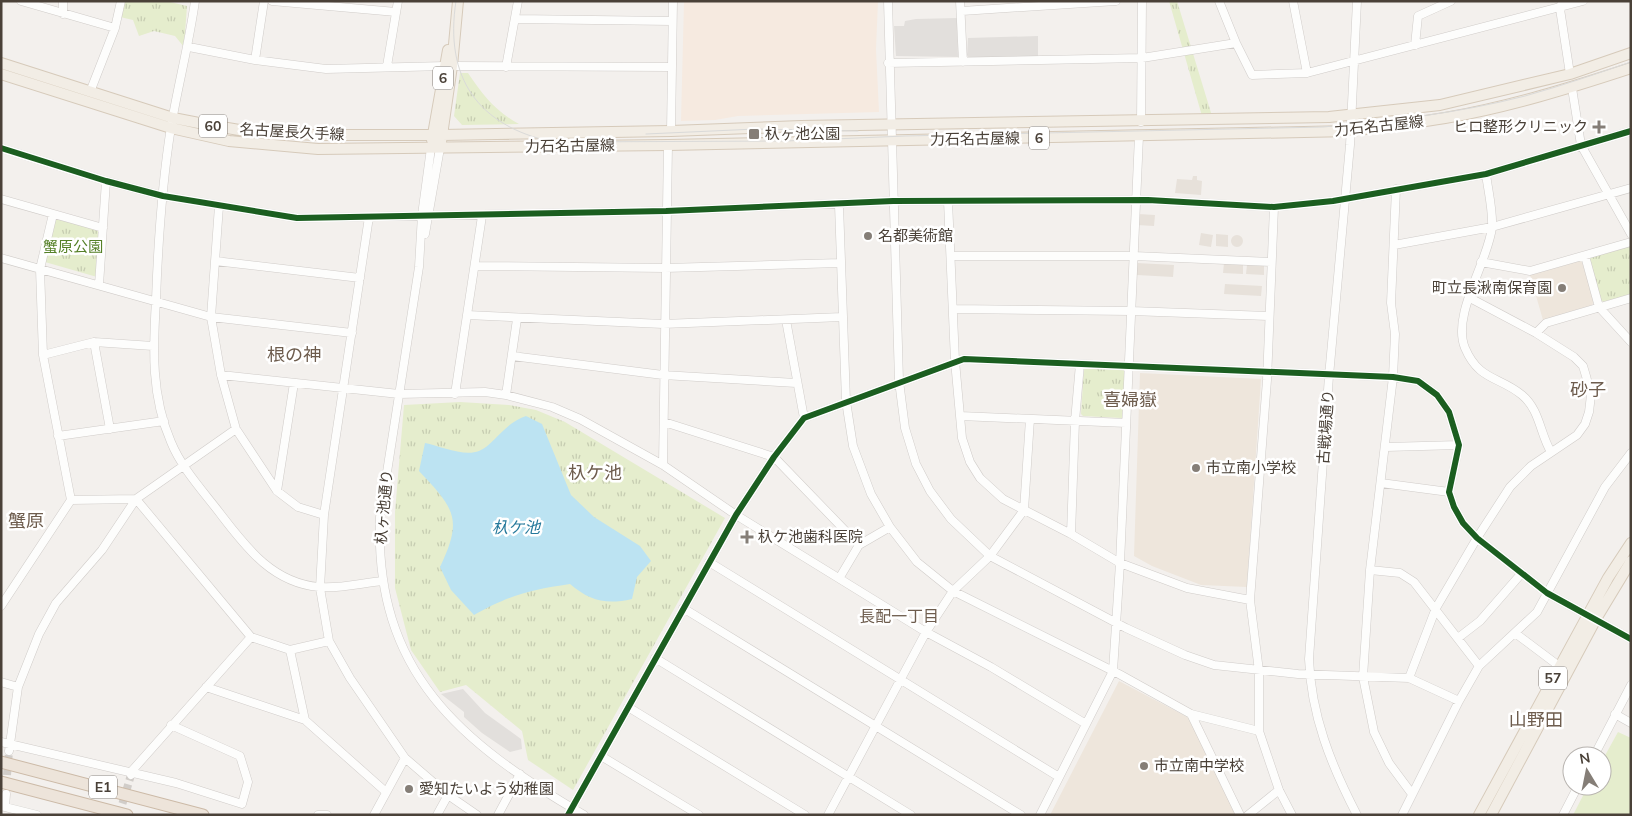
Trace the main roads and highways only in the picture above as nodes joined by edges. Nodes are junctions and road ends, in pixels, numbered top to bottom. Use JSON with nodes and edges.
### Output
{"nodes":[{"id":1,"x":458,"y":1,"type":"edge"},
{"id":2,"x":1631,"y":53,"type":"edge"},
{"id":3,"x":1,"y":63,"type":"edge"},
{"id":4,"x":1631,"y":68,"type":"edge"},
{"id":5,"x":1,"y":74,"type":"edge"},
{"id":6,"x":172,"y":123,"type":"junction"},
{"id":7,"x":437,"y":135,"type":"junction"},
{"id":8,"x":435,"y":148,"type":"junction"},
{"id":9,"x":1631,"y":543,"type":"edge"},
{"id":10,"x":1631,"y":561,"type":"edge"},
{"id":11,"x":1592,"y":617,"type":"junction"},
{"id":12,"x":1,"y":762,"type":"edge"},
{"id":13,"x":1,"y":782,"type":"edge"},
{"id":14,"x":127,"y":815,"type":"edge"},
{"id":15,"x":203,"y":815,"type":"edge"},
{"id":16,"x":1479,"y":815,"type":"edge"},
{"id":17,"x":1491,"y":815,"type":"edge"}],
"edges":[{"from":1,"to":7,"type":"main road","number":"6"},
{"from":2,"to":7,"type":"main road","name":"力石名古屋線","number":"6"},
{"from":3,"to":6,"type":"main road","name":"名古屋長久手線","number":"60"},
{"from":4,"to":8,"type":"main road","name":"力石名古屋線","number":"6"},
{"from":5,"to":6,"type":"main road","name":"名古屋長久手線","number":"60"},
{"from":6,"to":7,"type":"main road","name":"名古屋長久手線","number":"60"},
{"from":6,"to":8,"type":"main road","name":"名古屋長久手線","number":"60"},
{"from":7,"to":8,"type":"main road"},
{"from":9,"to":11,"type":"main road","number":"57"},
{"from":10,"to":11,"type":"main road","number":"57"},
{"from":11,"to":16,"type":"main road","number":"57"},
{"from":11,"to":17,"type":"main road","number":"57"},
{"from":12,"to":15,"type":"highway","number":"E1"},
{"from":13,"to":14,"type":"highway","number":"E1"}]}
